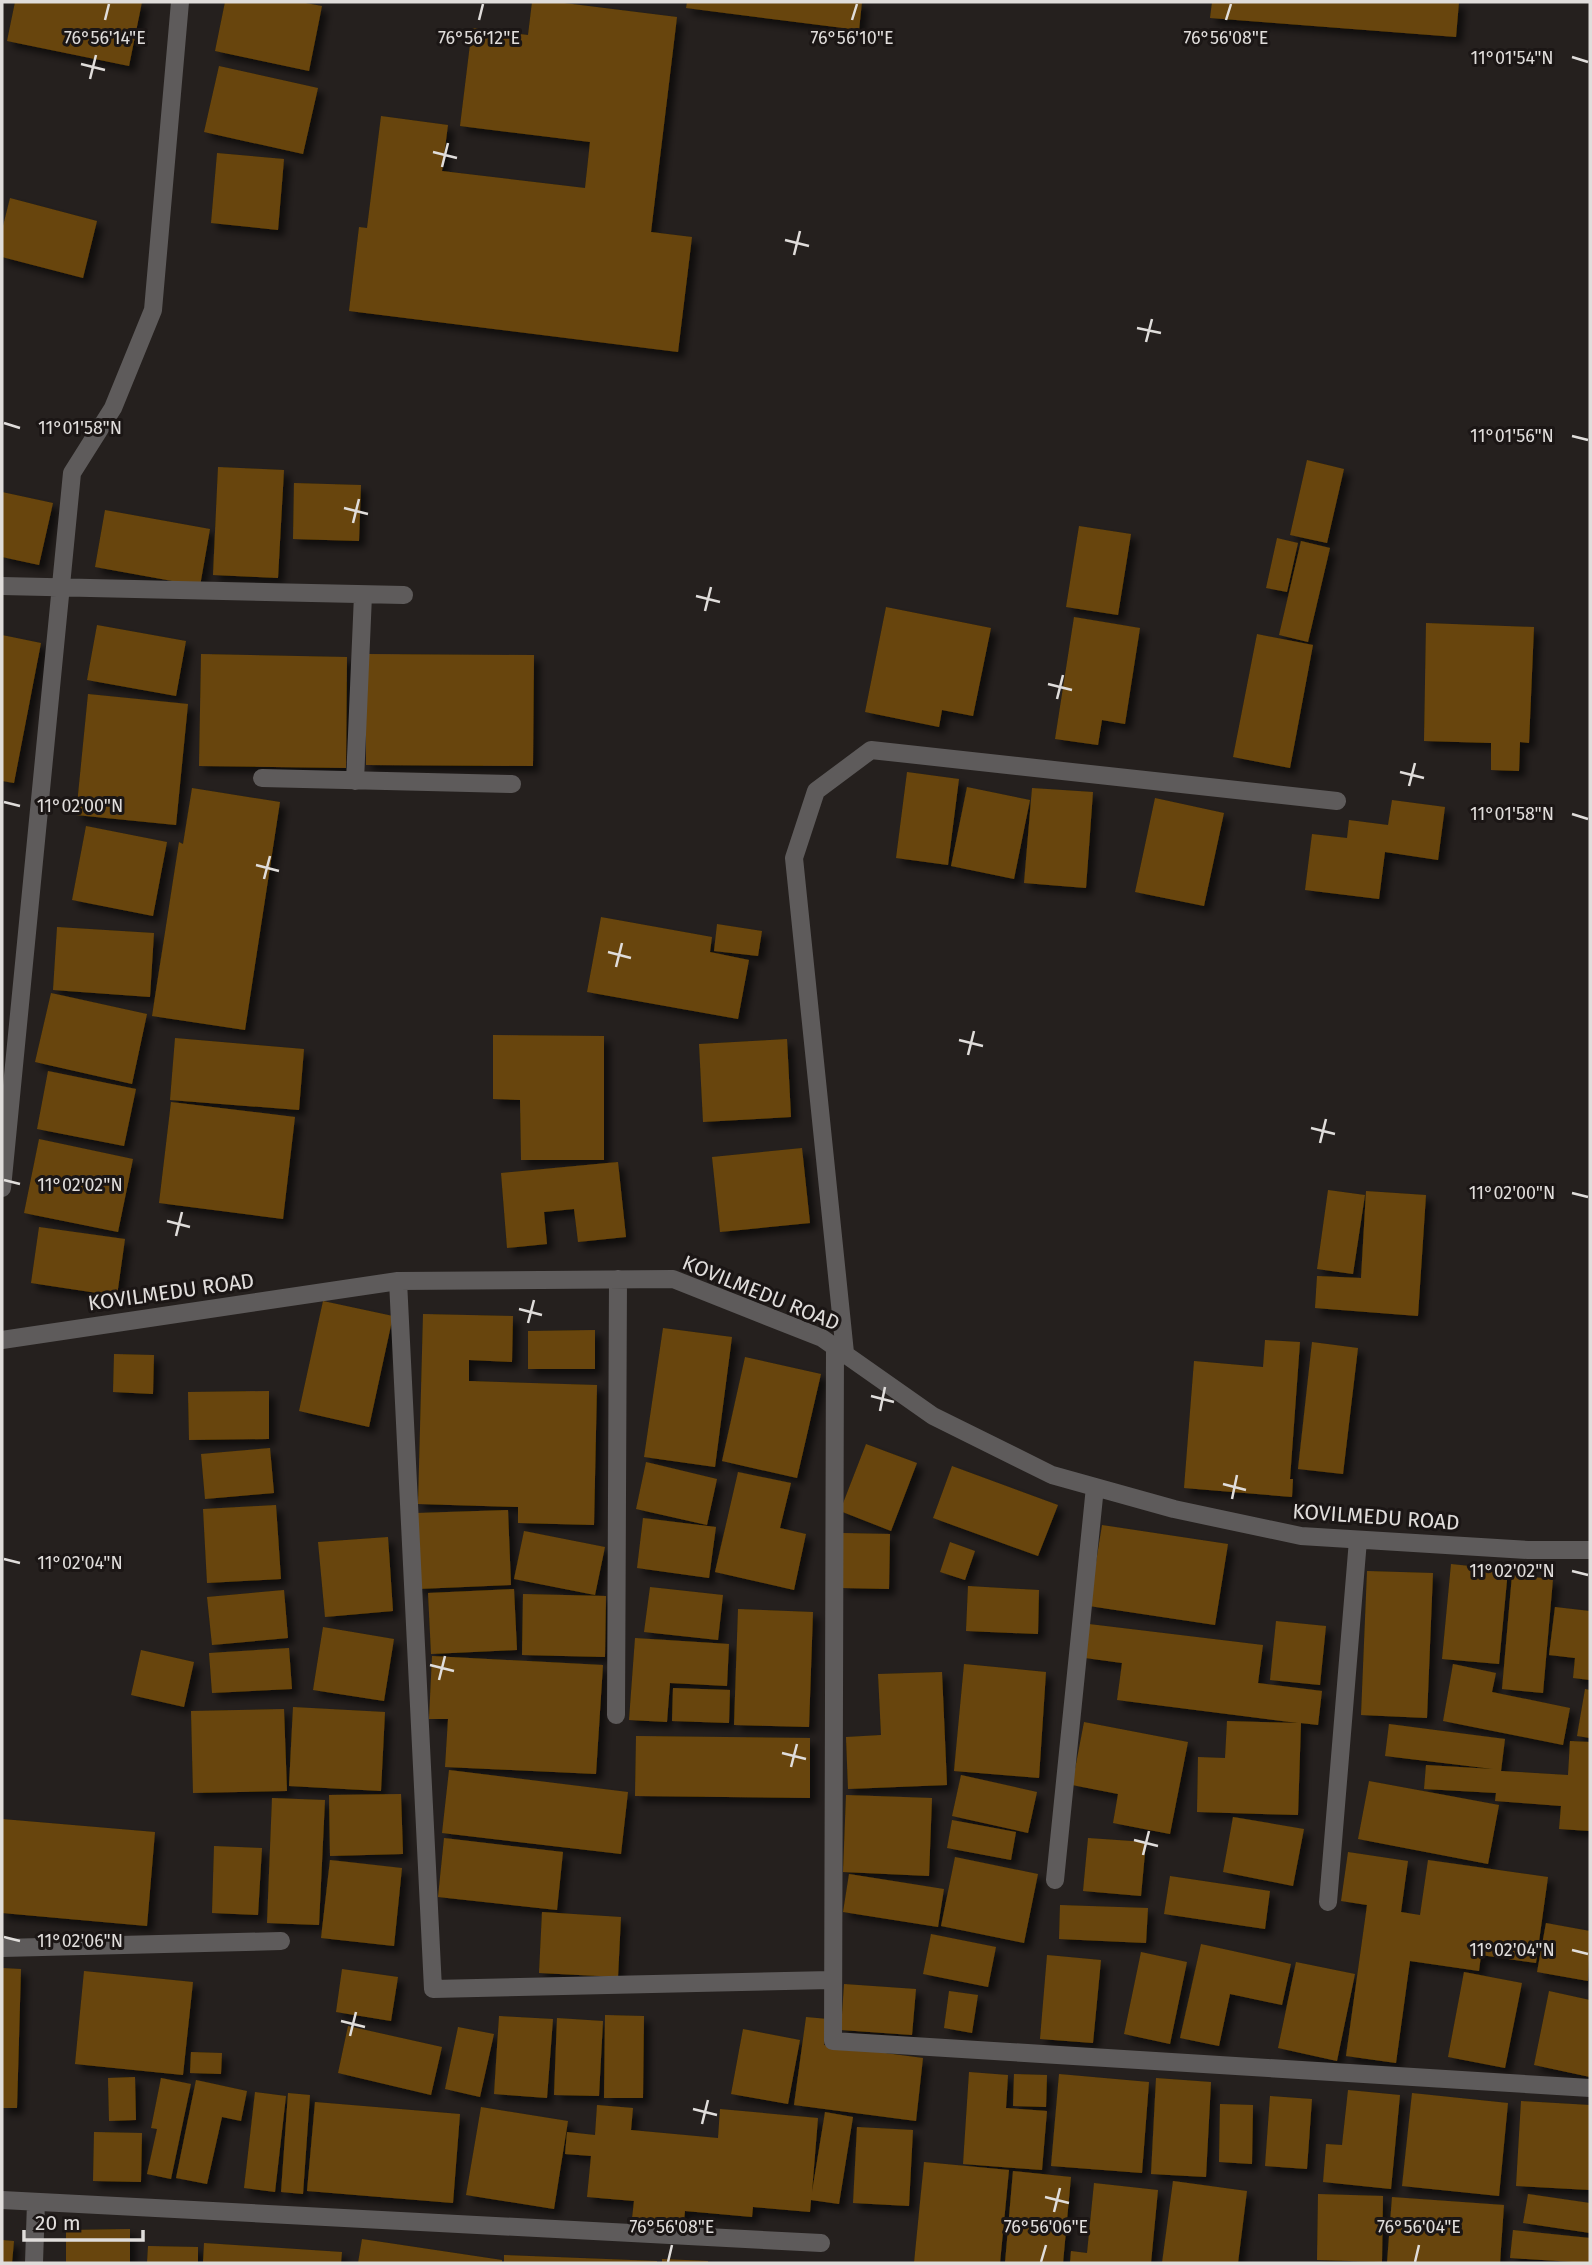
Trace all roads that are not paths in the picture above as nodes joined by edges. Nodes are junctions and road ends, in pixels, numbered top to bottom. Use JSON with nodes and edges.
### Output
{"nodes":[{"id":1,"x":180,"y":2,"type":"edge"},
{"id":2,"x":2,"y":586,"type":"edge"},
{"id":3,"x":60,"y":589,"type":"junction"},
{"id":4,"x":363,"y":595,"type":"junction"},
{"id":5,"x":404,"y":596,"type":"dead end"},
{"id":6,"x":262,"y":778,"type":"dead end"},
{"id":7,"x":355,"y":781,"type":"junction"},
{"id":8,"x":512,"y":784,"type":"dead end"},
{"id":9,"x":1337,"y":801,"type":"dead end"},
{"id":10,"x":2,"y":1188,"type":"edge"},
{"id":11,"x":618,"y":1279,"type":"junction"},
{"id":12,"x":398,"y":1281,"type":"junction"},
{"id":13,"x":2,"y":1340,"type":"edge"},
{"id":14,"x":840,"y":1349,"type":"junction"},
{"id":15,"x":1094,"y":1487,"type":"junction"},
{"id":16,"x":1358,"y":1540,"type":"junction"},
{"id":17,"x":1590,"y":1550,"type":"edge"},
{"id":18,"x":616,"y":1715,"type":"dead end"},
{"id":19,"x":1055,"y":1880,"type":"dead end"},
{"id":20,"x":1328,"y":1902,"type":"dead end"},
{"id":21,"x":281,"y":1941,"type":"dead end"},
{"id":22,"x":2,"y":1948,"type":"edge"},
{"id":23,"x":831,"y":1980,"type":"junction"},
{"id":24,"x":1590,"y":2088,"type":"edge"},
{"id":25,"x":2,"y":2200,"type":"edge"},
{"id":26,"x":36,"y":2202,"type":"junction"},
{"id":27,"x":821,"y":2243,"type":"dead end"},
{"id":28,"x":34,"y":2263,"type":"edge"}],
"edges":[{"from":1,"to":3,"type":"street"},
{"from":2,"to":3,"type":"street"},
{"from":3,"to":4,"type":"street"},
{"from":3,"to":10,"type":"street"},
{"from":4,"to":5,"type":"street"},
{"from":4,"to":7,"type":"street"},
{"from":6,"to":7,"type":"street"},
{"from":7,"to":8,"type":"street"},
{"from":9,"to":14,"type":"street"},
{"from":11,"to":12,"type":"street","name":"KOVILMEDU ROAD"},
{"from":11,"to":14,"type":"street","name":"KOVILMEDU ROAD"},
{"from":11,"to":18,"type":"street"},
{"from":12,"to":13,"type":"street","name":"KOVILMEDU ROAD"},
{"from":12,"to":23,"type":"street"},
{"from":14,"to":15,"type":"street","name":"KOVILMEDU ROAD"},
{"from":14,"to":23,"type":"street"},
{"from":15,"to":16,"type":"street","name":"KOVILMEDU ROAD"},
{"from":15,"to":19,"type":"street"},
{"from":16,"to":17,"type":"street","name":"KOVILMEDU ROAD"},
{"from":16,"to":20,"type":"street"},
{"from":21,"to":22,"type":"street"},
{"from":23,"to":24,"type":"street"},
{"from":25,"to":26,"type":"street"},
{"from":26,"to":27,"type":"street"},
{"from":26,"to":28,"type":"street"}]}
